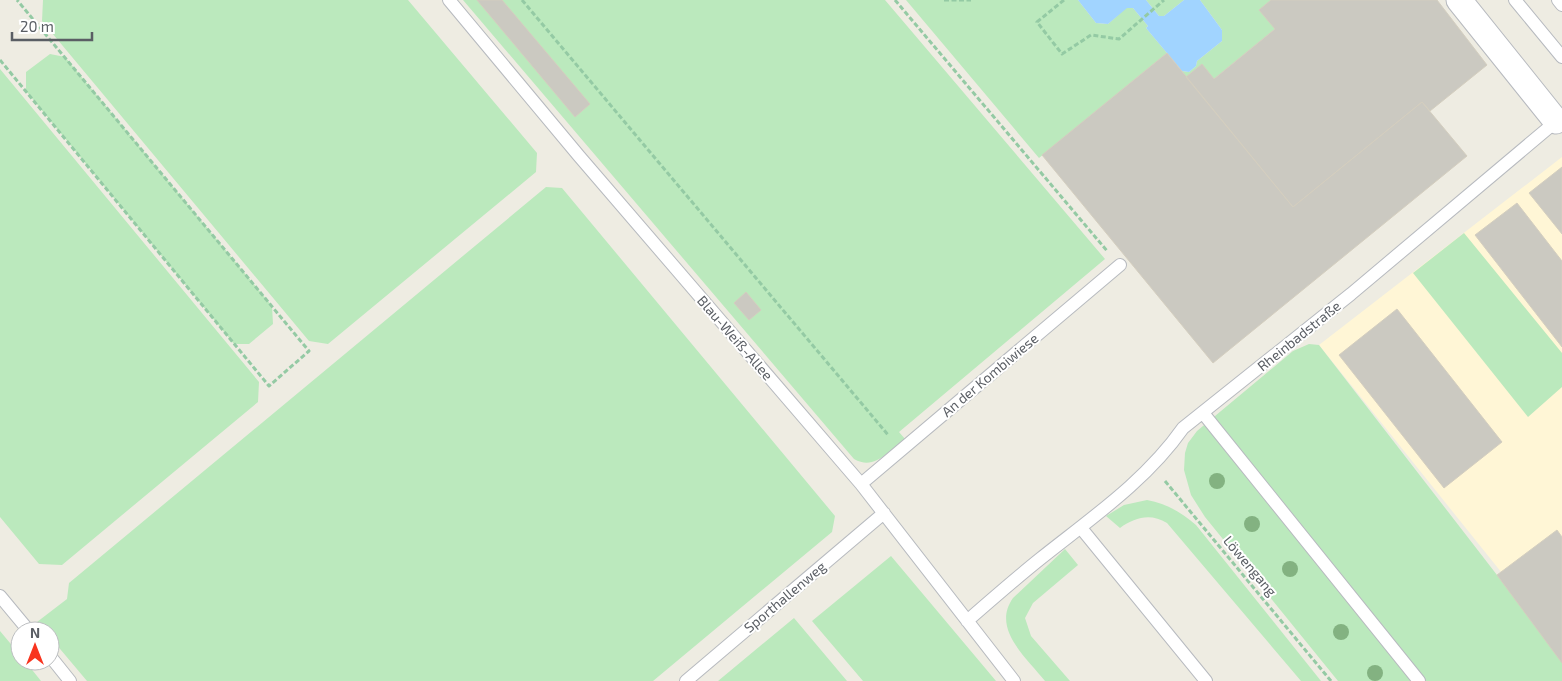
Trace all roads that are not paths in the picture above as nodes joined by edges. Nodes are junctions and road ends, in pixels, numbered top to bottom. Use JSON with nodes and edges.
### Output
{"nodes":[{"id":1,"x":449,"y":0,"type":"edge"},
{"id":2,"x":1459,"y":0,"type":"edge"},
{"id":3,"x":1515,"y":0,"type":"edge"},
{"id":4,"x":1558,"y":0,"type":"edge"},
{"id":5,"x":1562,"y":5,"type":"edge"},
{"id":6,"x":1562,"y":57,"type":"edge"},
{"id":7,"x":1559,"y":119,"type":"edge"},
{"id":8,"x":1120,"y":266,"type":"road end"},
{"id":9,"x":1202,"y":413,"type":"junction"},
{"id":10,"x":861,"y":484,"type":"junction"},
{"id":11,"x":884,"y":513,"type":"junction"},
{"id":12,"x":1082,"y":528,"type":"junction"},
{"id":13,"x":0,"y":596,"type":"edge"},
{"id":14,"x":21,"y":621,"type":"edge"},
{"id":15,"x":967,"y":621,"type":"junction"},
{"id":16,"x":60,"y":668,"type":"edge"},
{"id":17,"x":70,"y":681,"type":"edge"},
{"id":18,"x":686,"y":681,"type":"edge"},
{"id":19,"x":1014,"y":681,"type":"edge"},
{"id":20,"x":1206,"y":681,"type":"edge"},
{"id":21,"x":1420,"y":681,"type":"edge"}],
"edges":[{"from":1,"to":10,"type":"lane","name":"Blau-Weiß-Allee"},
{"from":2,"to":7,"type":"street"},
{"from":3,"to":6,"type":"lane"},
{"from":4,"to":5,"type":"lane"},
{"from":7,"to":9,"type":"lane","name":"Rheinbadstraße"},
{"from":8,"to":10,"type":"lane","name":"An der Kombiwiese"},
{"from":9,"to":12,"type":"lane","name":"Rheinbadstraße"},
{"from":9,"to":21,"type":"lane"},
{"from":10,"to":11,"type":"lane","name":"Blau-Weiß-Allee"},
{"from":11,"to":15,"type":"lane","name":"Blau-Weiß-Allee"},
{"from":11,"to":18,"type":"lane","name":"Sporthallenweg"},
{"from":12,"to":15,"type":"lane","name":"Rheinbadstraße"},
{"from":12,"to":20,"type":"lane"},
{"from":13,"to":14,"type":"lane"},
{"from":15,"to":19,"type":"lane","name":"Blau-Weiß-Allee"},
{"from":16,"to":17,"type":"lane"}]}
